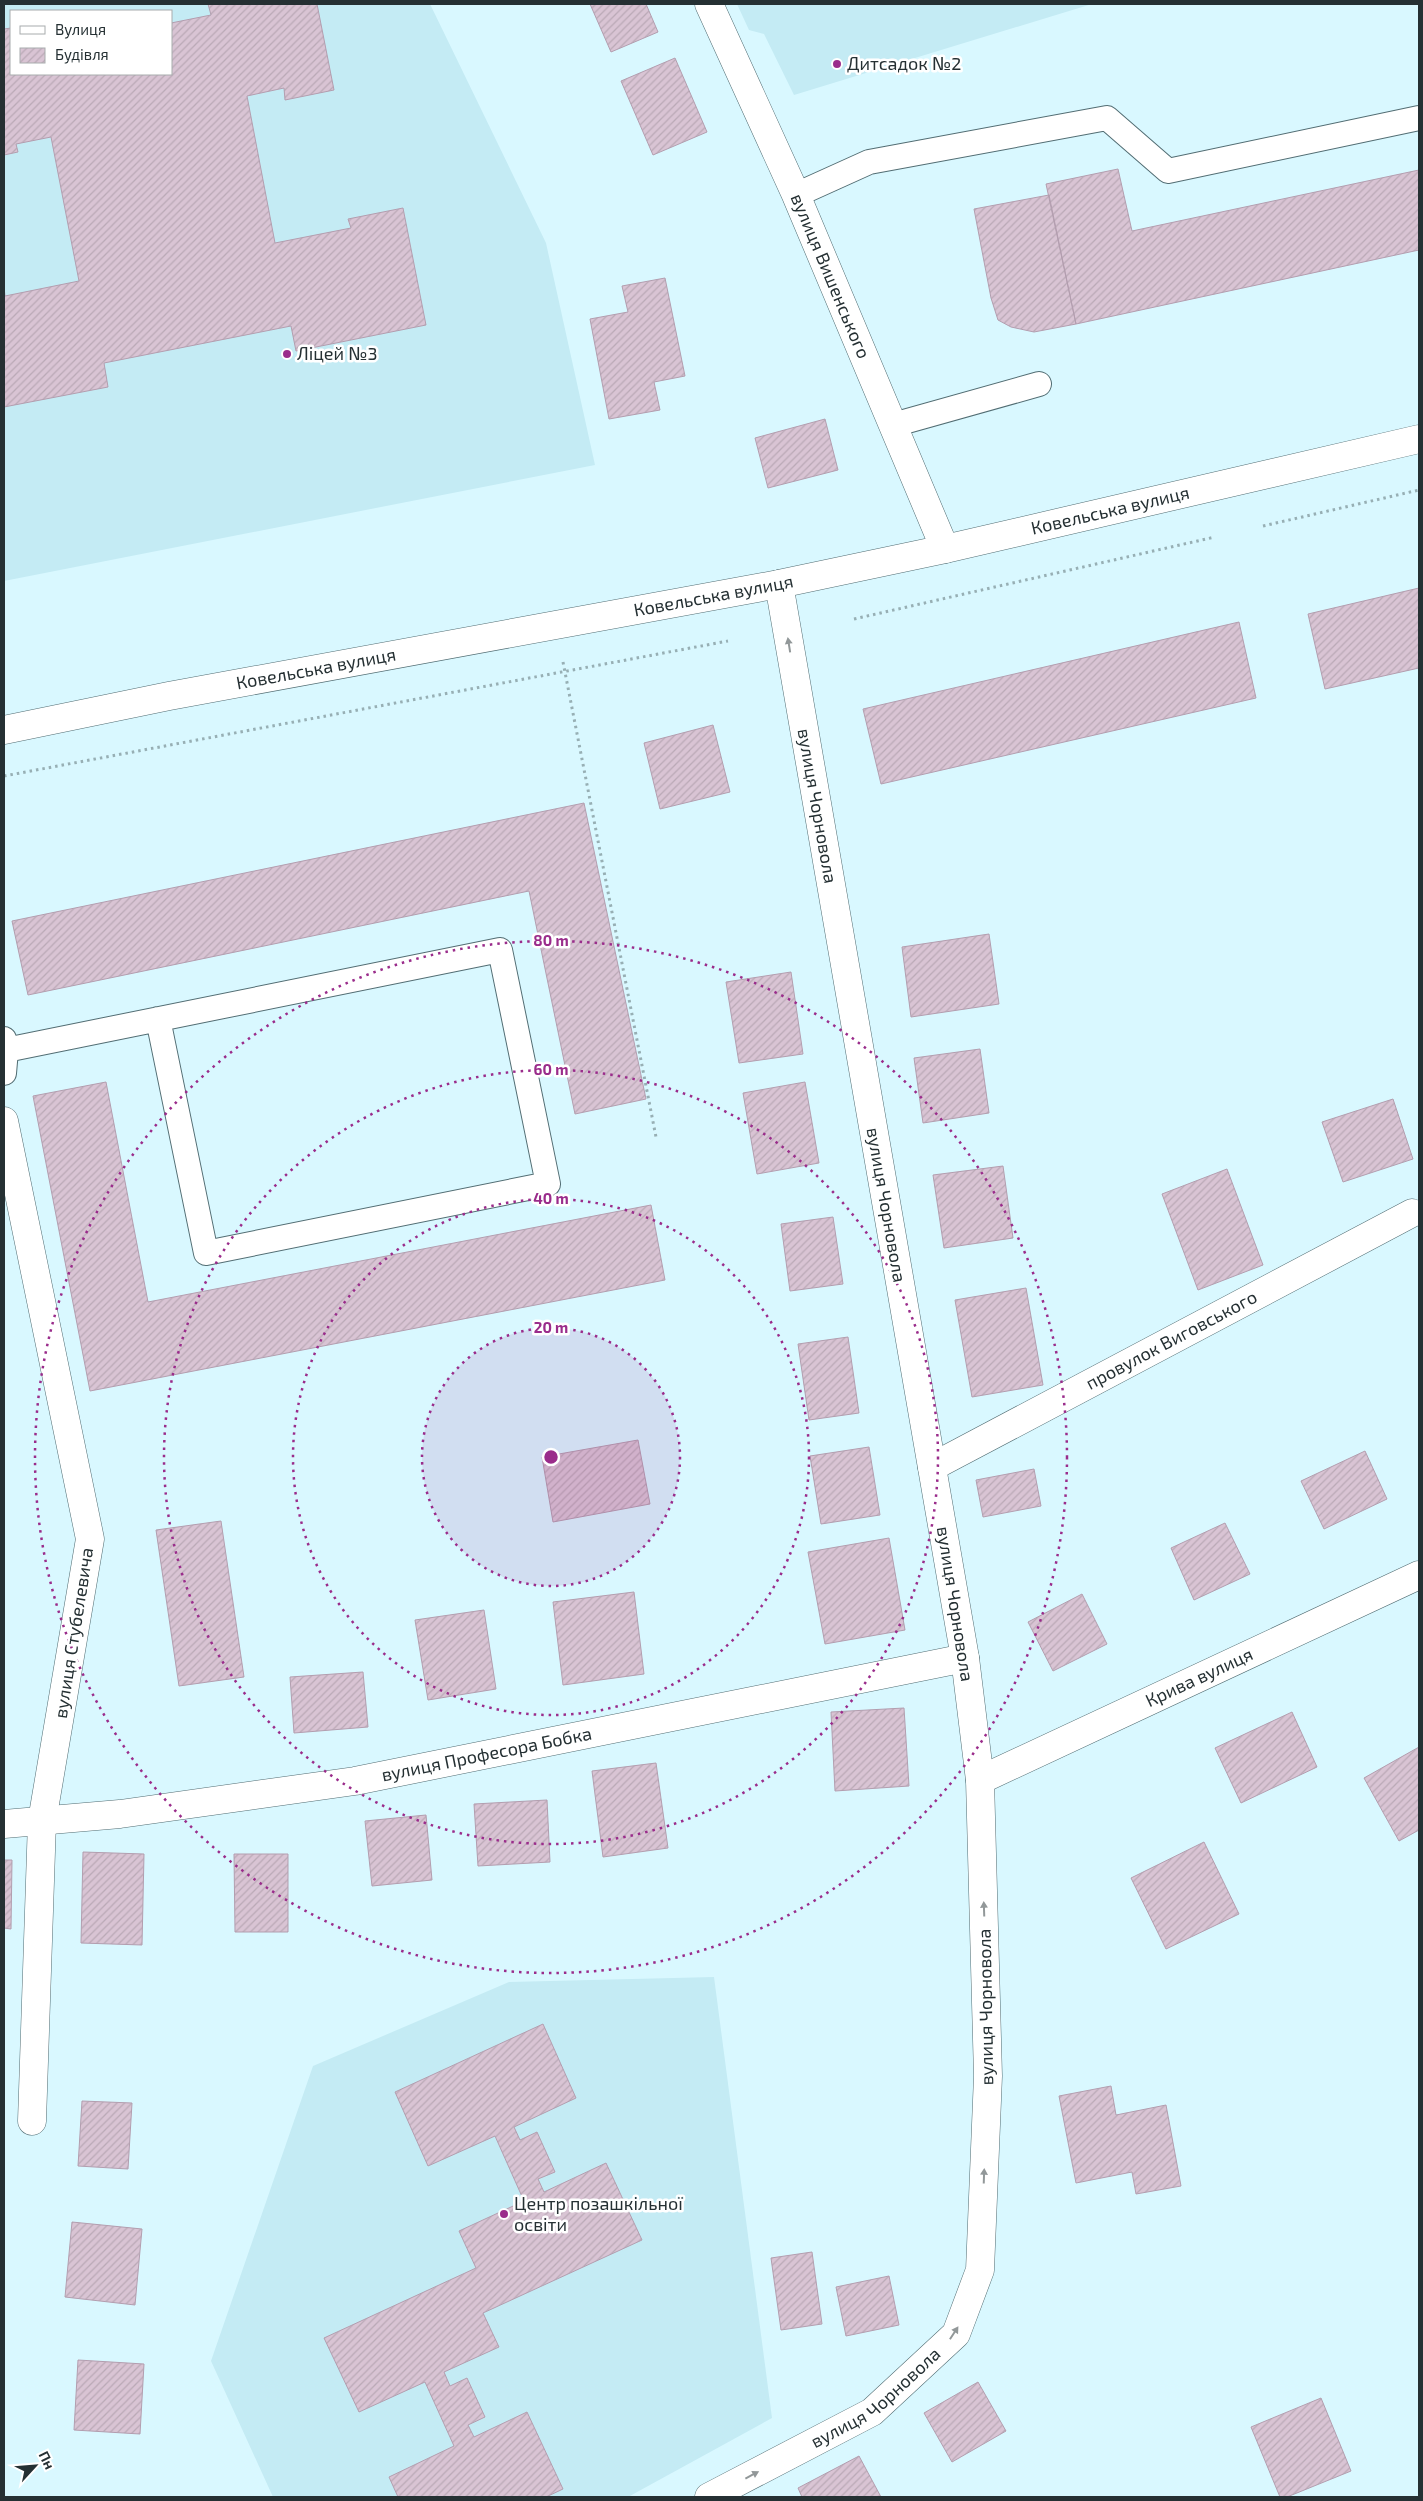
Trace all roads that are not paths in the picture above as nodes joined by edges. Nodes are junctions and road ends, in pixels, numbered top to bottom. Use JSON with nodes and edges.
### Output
{"nodes":[{"id":1,"x":709,"y":4,"type":"edge"},
{"id":2,"x":1419,"y":118,"type":"edge"},
{"id":3,"x":796,"y":195,"type":"junction"},
{"id":4,"x":1039,"y":384,"type":"dead end"},
{"id":5,"x":893,"y":425,"type":"junction"},
{"id":6,"x":1419,"y":439,"type":"edge"},
{"id":7,"x":946,"y":549,"type":"junction"},
{"id":8,"x":779,"y":584,"type":"junction"},
{"id":9,"x":4,"y":730,"type":"edge"},
{"id":10,"x":158,"y":1019,"type":"junction"},
{"id":11,"x":4,"y":1054,"type":"edge"},
{"id":12,"x":4,"y":1121,"type":"edge"},
{"id":13,"x":1412,"y":1213,"type":"dead end"},
{"id":14,"x":932,"y":1467,"type":"junction"},
{"id":15,"x":1419,"y":1575,"type":"edge"},
{"id":16,"x":965,"y":1658,"type":"junction"},
{"id":17,"x":980,"y":1780,"type":"junction"},
{"id":18,"x":42,"y":1821,"type":"junction"},
{"id":19,"x":4,"y":1824,"type":"edge"},
{"id":20,"x":32,"y":2121,"type":"dead end"},
{"id":21,"x":709,"y":2497,"type":"edge"}],
"edges":[{"from":1,"to":3,"type":"street","name":"вулиця Вишенського"},
{"from":2,"to":3,"type":"lane"},
{"from":3,"to":5,"type":"street","name":"вулиця Вишенського"},
{"from":4,"to":5,"type":"lane"},
{"from":5,"to":7,"type":"street","name":"вулиця Вишенського"},
{"from":6,"to":7,"type":"street","name":"Ковельська вулиця"},
{"from":7,"to":8,"type":"street","name":"Ковельська вулиця"},
{"from":8,"to":9,"type":"street","name":"Ковельська вулиця"},
{"from":14,"to":8,"type":"street","name":"вулиця Чорновола","one_way":true},
{"from":10,"to":10,"type":"lane"},
{"from":10,"to":11,"type":"lane"},
{"from":12,"to":18,"type":"street","name":"вулиця Стубелевича"},
{"from":13,"to":14,"type":"street","name":"провулок Виговського"},
{"from":14,"to":16,"type":"street","name":"вулиця Чорновола"},
{"from":15,"to":17,"type":"street","name":"Крива вулиця"},
{"from":16,"to":17,"type":"street","name":"вулиця Чорновола"},
{"from":16,"to":18,"type":"street","name":"вулиця Професора Бобка"},
{"from":21,"to":17,"type":"street","name":"вулиця Чорновола","one_way":true},
{"from":18,"to":19,"type":"street","name":"вулиця Професора Бобка"},
{"from":18,"to":20,"type":"street","name":"вулиця Стубелевича"}]}
